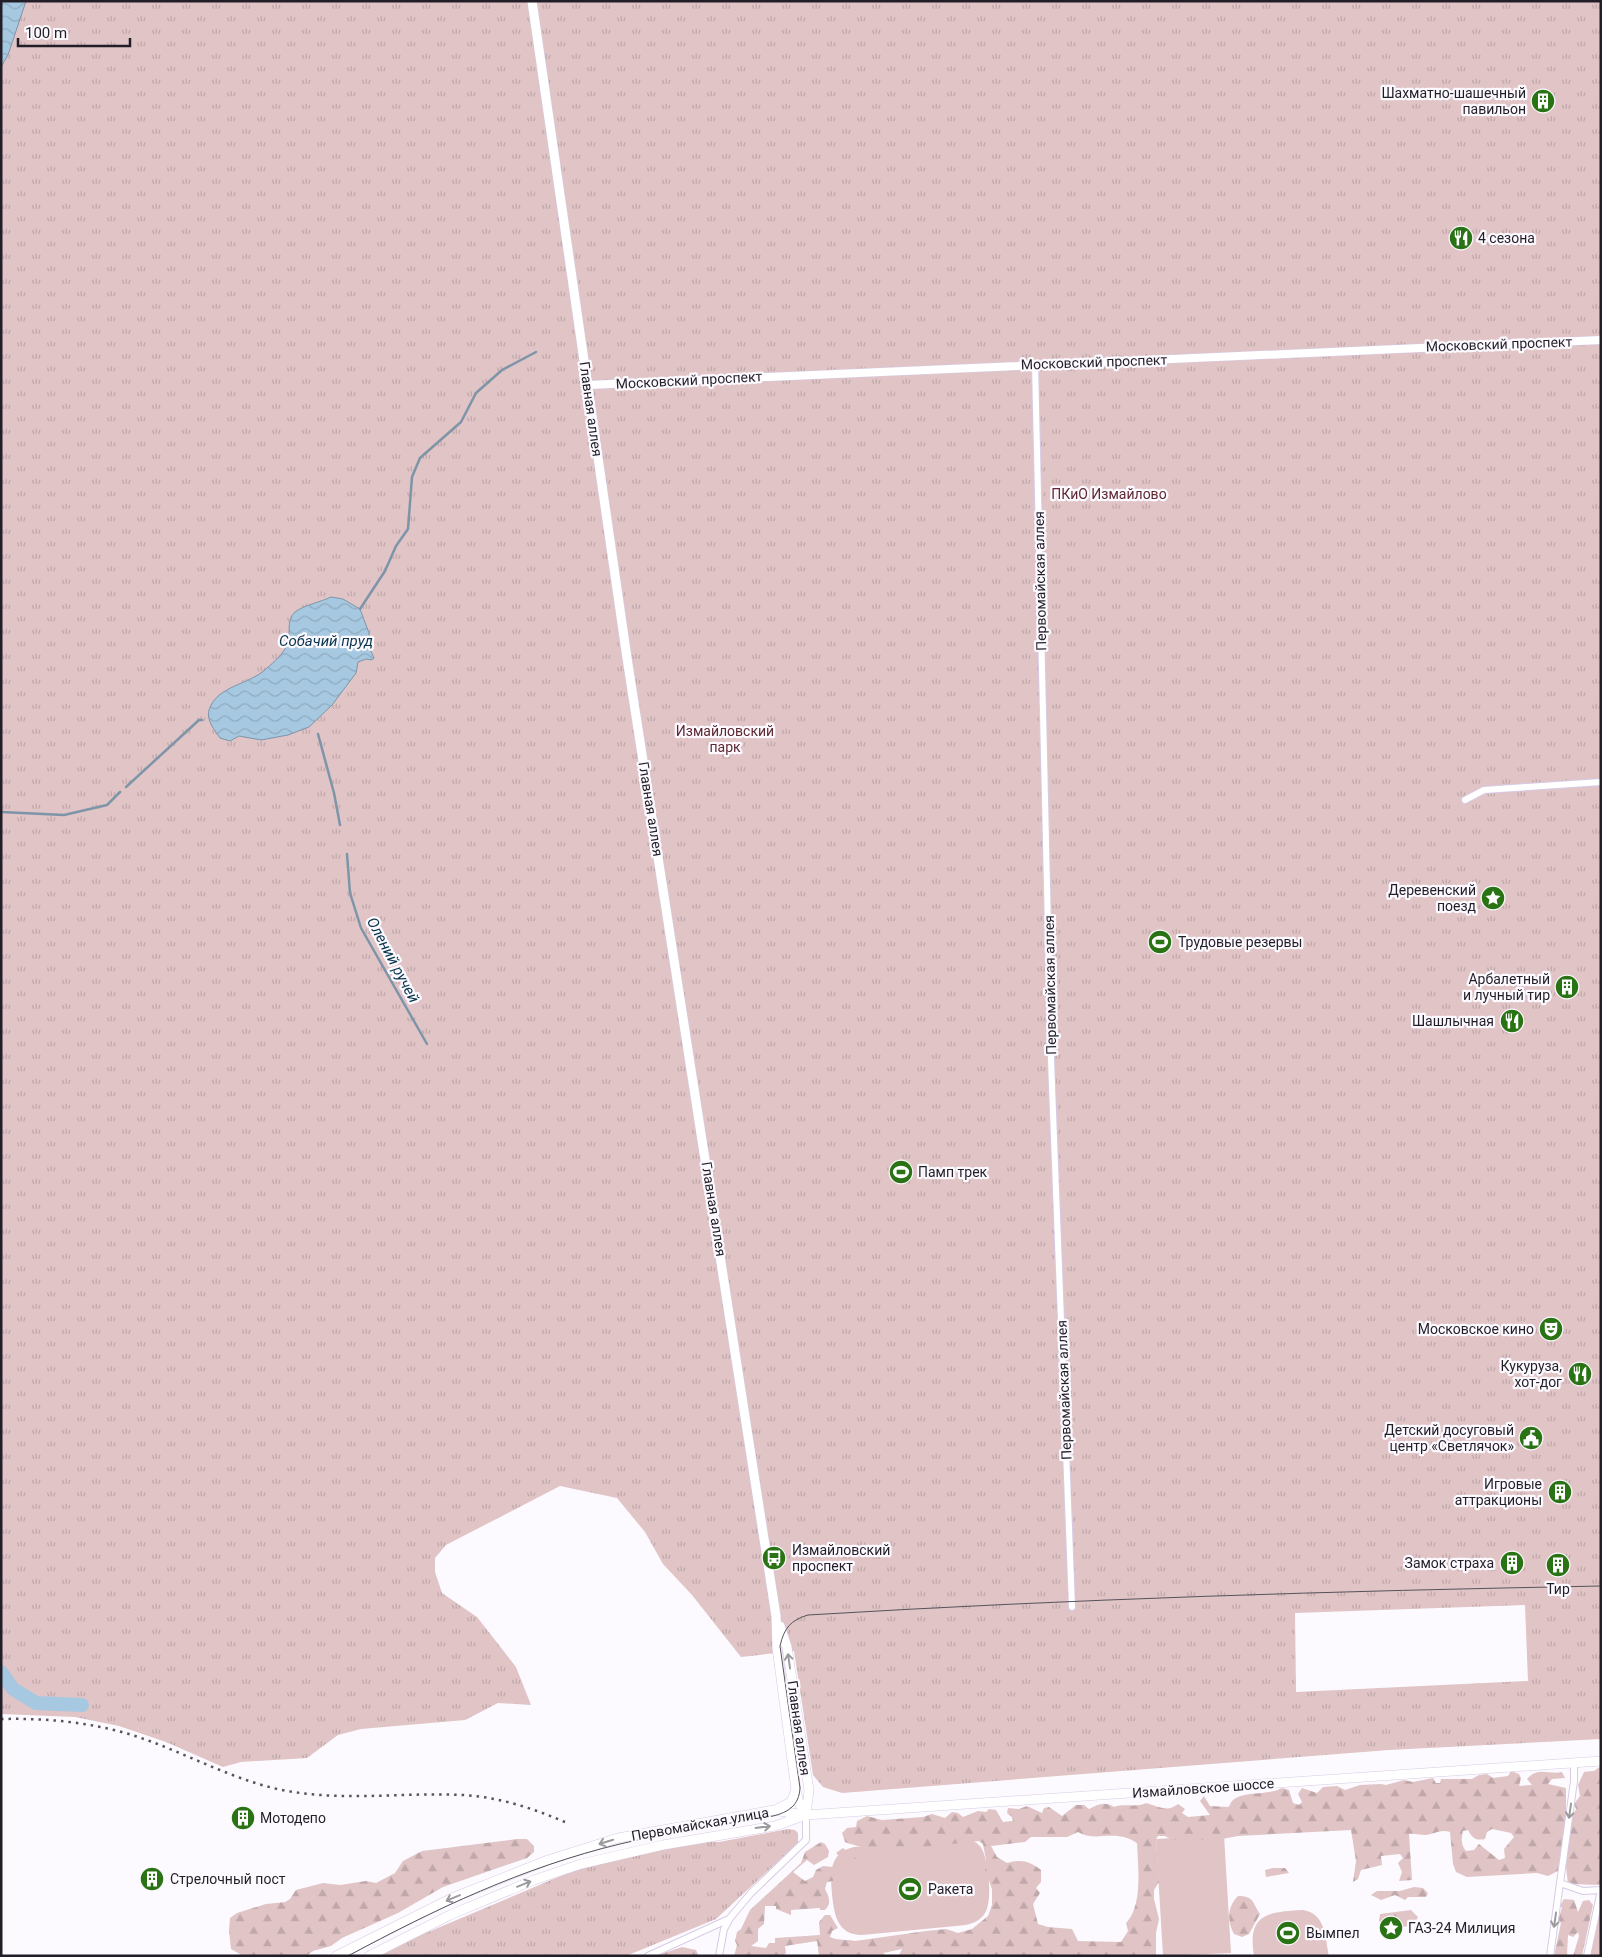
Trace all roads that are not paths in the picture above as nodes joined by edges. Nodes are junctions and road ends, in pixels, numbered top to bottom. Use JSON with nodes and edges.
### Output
{"nodes":[{"id":1,"x":532,"y":1,"type":"edge"},
{"id":2,"x":1601,"y":340,"type":"edge"},
{"id":3,"x":1035,"y":364,"type":"junction"},
{"id":4,"x":588,"y":385,"type":"junction"},
{"id":5,"x":1601,"y":782,"type":"edge"},
{"id":6,"x":1465,"y":800,"type":"dead end"},
{"id":7,"x":1072,"y":1606,"type":"dead end"},
{"id":8,"x":776,"y":1616,"type":"junction"},
{"id":9,"x":1601,"y":1761,"type":"edge"},
{"id":10,"x":1574,"y":1762,"type":"junction"},
{"id":11,"x":796,"y":1790,"type":"junction"},
{"id":12,"x":774,"y":1810,"type":"junction"},
{"id":13,"x":806,"y":1815,"type":"junction"},
{"id":14,"x":1560,"y":1883,"type":"junction"},
{"id":15,"x":1601,"y":1890,"type":"edge"},
{"id":16,"x":730,"y":1918,"type":"junction"},
{"id":17,"x":336,"y":1956,"type":"edge"},
{"id":18,"x":369,"y":1956,"type":"edge"},
{"id":19,"x":648,"y":1956,"type":"edge"},
{"id":20,"x":720,"y":1956,"type":"edge"},
{"id":21,"x":1550,"y":1956,"type":"edge"},
{"id":22,"x":1587,"y":1956,"type":"edge"}],
"edges":[{"from":1,"to":4,"type":"main road","name":"Главная аллея"},
{"from":2,"to":3,"type":"street","name":"Московский проспект"},
{"from":3,"to":4,"type":"street","name":"Московский проспект"},
{"from":3,"to":7,"type":"street","name":"Первомайская аллея"},
{"from":4,"to":8,"type":"main road","name":"Главная аллея"},
{"from":5,"to":6,"type":"street"},
{"from":8,"to":11,"type":"main road","name":"Главная аллея"},
{"from":13,"to":8,"type":"main road","name":"Главная аллея","one_way":true},
{"from":9,"to":10,"type":"main road","name":"Измайловское шоссе"},
{"from":10,"to":13,"type":"main road","name":"Измайловское шоссе"},
{"from":10,"to":14,"type":"street","one_way":true},
{"from":11,"to":12,"type":"main road","name":"Главная аллея"},
{"from":11,"to":13,"type":"main road","name":"Главная аллея"},
{"from":12,"to":13,"type":"main road","name":"Первомайская улица"},
{"from":12,"to":17,"type":"main road","name":"Первомайская улица","one_way":true},
{"from":13,"to":16,"type":"street"},
{"from":18,"to":13,"type":"main road","name":"Первомайская улица","one_way":true},
{"from":14,"to":15,"type":"street"},
{"from":14,"to":21,"type":"street","one_way":true},
{"from":15,"to":22,"type":"street"},
{"from":16,"to":19,"type":"street"},
{"from":16,"to":20,"type":"street"}]}
